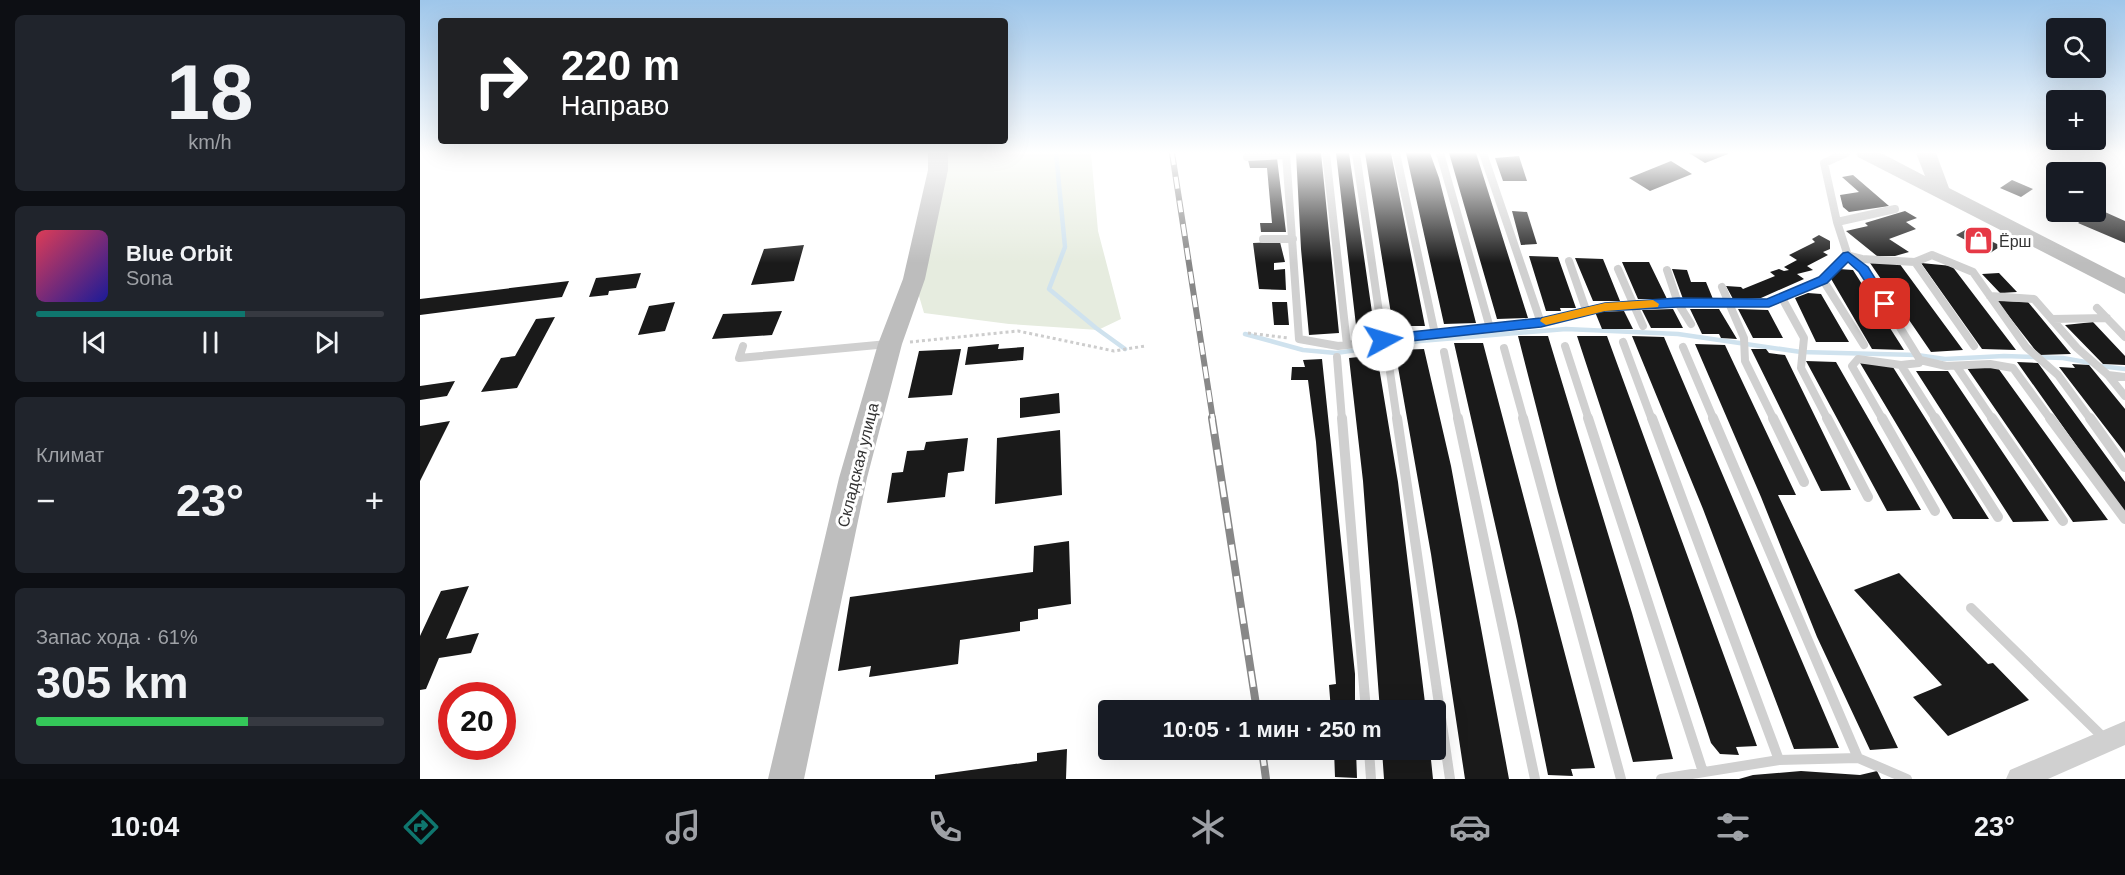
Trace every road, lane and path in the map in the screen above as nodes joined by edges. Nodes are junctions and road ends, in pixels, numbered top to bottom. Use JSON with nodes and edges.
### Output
{"nodes":[{"id":1,"x":934,"y":189,"type":"edge"},
{"id":2,"x":1289,"y":189,"type":"edge"},
{"id":3,"x":1330,"y":189,"type":"edge"},
{"id":4,"x":1361,"y":189,"type":"edge"},
{"id":5,"x":1404,"y":189,"type":"edge"},
{"id":6,"x":1450,"y":189,"type":"edge"},
{"id":7,"x":1495,"y":189,"type":"edge"},
{"id":8,"x":1830,"y":189,"type":"edge"},
{"id":9,"x":1934,"y":189,"type":"edge"},
{"id":10,"x":1940,"y":189,"type":"edge"},
{"id":11,"x":1941,"y":193,"type":"junction"},
{"id":12,"x":1895,"y":209,"type":"dead end"},
{"id":13,"x":1837,"y":222,"type":"junction"},
{"id":14,"x":1293,"y":239,"type":"junction"},
{"id":15,"x":1263,"y":240,"type":"dead end"},
{"id":16,"x":1848,"y":256,"type":"junction"},
{"id":17,"x":1569,"y":261,"type":"dead end"},
{"id":18,"x":1915,"y":262,"type":"junction"},
{"id":19,"x":1618,"y":269,"type":"dead end"},
{"id":20,"x":1667,"y":270,"type":"dead end"},
{"id":21,"x":1823,"y":280,"type":"junction"},
{"id":22,"x":1722,"y":287,"type":"dead end"},
{"id":23,"x":2125,"y":287,"type":"edge"},
{"id":24,"x":1990,"y":296,"type":"junction"},
{"id":25,"x":1782,"y":298,"type":"junction"},
{"id":26,"x":1678,"y":303,"type":"junction"},
{"id":27,"x":1730,"y":304,"type":"junction"},
{"id":28,"x":1634,"y":306,"type":"junction"},
{"id":29,"x":2097,"y":308,"type":"dead end"},
{"id":30,"x":1586,"y":310,"type":"junction"},
{"id":31,"x":2107,"y":318,"type":"junction"},
{"id":32,"x":2052,"y":319,"type":"junction"},
{"id":33,"x":1541,"y":322,"type":"junction"},
{"id":34,"x":1691,"y":324,"type":"dead end"},
{"id":35,"x":1643,"y":326,"type":"dead end"},
{"id":36,"x":1490,"y":328,"type":"junction"},
{"id":37,"x":1248,"y":333,"type":"dead end"},
{"id":38,"x":1435,"y":334,"type":"junction"},
{"id":39,"x":2125,"y":337,"type":"edge"},
{"id":40,"x":1299,"y":339,"type":"junction"},
{"id":41,"x":1383,"y":340,"type":"junction"},
{"id":42,"x":1623,"y":342,"type":"dead end"},
{"id":43,"x":890,"y":344,"type":"junction"},
{"id":44,"x":1347,"y":345,"type":"junction"},
{"id":45,"x":1864,"y":345,"type":"dead end"},
{"id":46,"x":743,"y":346,"type":"dead end"},
{"id":47,"x":1145,"y":346,"type":"dead end"},
{"id":48,"x":1565,"y":346,"type":"dead end"},
{"id":49,"x":1974,"y":346,"type":"dead end"},
{"id":50,"x":1683,"y":347,"type":"dead end"},
{"id":51,"x":1504,"y":348,"type":"dead end"},
{"id":52,"x":1444,"y":352,"type":"dead end"},
{"id":53,"x":1337,"y":357,"type":"dead end"},
{"id":54,"x":1388,"y":358,"type":"dead end"},
{"id":55,"x":1920,"y":360,"type":"junction"},
{"id":56,"x":1901,"y":365,"type":"junction"},
{"id":57,"x":1957,"y":367,"type":"junction"},
{"id":58,"x":2108,"y":375,"type":"junction"},
{"id":59,"x":2125,"y":377,"type":"edge"},
{"id":60,"x":2125,"y":396,"type":"edge"},
{"id":61,"x":2125,"y":467,"type":"edge"},
{"id":62,"x":1804,"y":483,"type":"dead end"},
{"id":63,"x":1868,"y":498,"type":"dead end"},
{"id":64,"x":1935,"y":511,"type":"dead end"},
{"id":65,"x":1998,"y":517,"type":"dead end"},
{"id":66,"x":2125,"y":519,"type":"edge"},
{"id":67,"x":2063,"y":521,"type":"dead end"},
{"id":68,"x":1971,"y":608,"type":"dead end"},
{"id":69,"x":1365,"y":700,"type":"edge"},
{"id":70,"x":2116,"y":738,"type":"edge"},
{"id":71,"x":1858,"y":758,"type":"junction"},
{"id":72,"x":1370,"y":760,"type":"edge"},
{"id":73,"x":1779,"y":760,"type":"junction"},
{"id":74,"x":1703,"y":772,"type":"junction"},
{"id":75,"x":786,"y":779,"type":"edge"},
{"id":76,"x":1371,"y":779,"type":"edge"},
{"id":77,"x":1450,"y":779,"type":"edge"},
{"id":78,"x":1535,"y":779,"type":"edge"},
{"id":79,"x":1621,"y":779,"type":"edge"},
{"id":80,"x":1661,"y":779,"type":"edge"},
{"id":81,"x":1907,"y":779,"type":"edge"},
{"id":82,"x":2019,"y":779,"type":"edge"}],
"edges":[{"from":1,"to":43,"type":"street","name":"Складская улица"},
{"from":2,"to":14,"type":"lane"},
{"from":3,"to":44,"type":"lane"},
{"from":4,"to":41,"type":"lane"},
{"from":5,"to":38,"type":"lane"},
{"from":6,"to":36,"type":"lane"},
{"from":7,"to":33,"type":"lane"},
{"from":8,"to":13,"type":"lane"},
{"from":9,"to":11,"type":"street"},
{"from":10,"to":11,"type":"street"},
{"from":11,"to":23,"type":"street"},
{"from":12,"to":13,"type":"lane"},
{"from":13,"to":16,"type":"lane"},
{"from":14,"to":15,"type":"lane"},
{"from":14,"to":40,"type":"lane"},
{"from":16,"to":18,"type":"lane"},
{"from":16,"to":21,"type":"lane"},
{"from":16,"to":55,"type":"lane"},
{"from":17,"to":30,"type":"lane"},
{"from":18,"to":24,"type":"lane"},
{"from":18,"to":49,"type":"lane"},
{"from":19,"to":28,"type":"lane"},
{"from":20,"to":26,"type":"lane"},
{"from":21,"to":25,"type":"lane"},
{"from":21,"to":45,"type":"lane"},
{"from":22,"to":27,"type":"lane"},
{"from":24,"to":32,"type":"lane"},
{"from":24,"to":61,"type":"lane"},
{"from":25,"to":27,"type":"lane"},
{"from":25,"to":63,"type":"lane"},
{"from":26,"to":27,"type":"lane"},
{"from":26,"to":28,"type":"lane"},
{"from":26,"to":34,"type":"lane"},
{"from":27,"to":62,"type":"lane"},
{"from":28,"to":30,"type":"lane"},
{"from":28,"to":35,"type":"lane"},
{"from":29,"to":31,"type":"lane"},
{"from":30,"to":33,"type":"lane"},
{"from":31,"to":32,"type":"lane"},
{"from":31,"to":39,"type":"lane"},
{"from":32,"to":58,"type":"lane"},
{"from":33,"to":36,"type":"lane"},
{"from":36,"to":38,"type":"lane"},
{"from":37,"to":40,"type":"path"},
{"from":38,"to":41,"type":"lane"},
{"from":40,"to":44,"type":"lane"},
{"from":41,"to":44,"type":"lane"},
{"from":42,"to":73,"type":"lane"},
{"from":43,"to":46,"type":"lane"},
{"from":43,"to":47,"type":"path"},
{"from":43,"to":75,"type":"street","name":"Складская улица"},
{"from":48,"to":74,"type":"lane"},
{"from":50,"to":71,"type":"lane"},
{"from":51,"to":79,"type":"lane"},
{"from":52,"to":78,"type":"lane"},
{"from":53,"to":69,"type":"lane"},
{"from":54,"to":77,"type":"lane"},
{"from":55,"to":56,"type":"lane"},
{"from":55,"to":57,"type":"lane"},
{"from":56,"to":64,"type":"lane"},
{"from":56,"to":65,"type":"lane"},
{"from":57,"to":66,"type":"lane"},
{"from":57,"to":67,"type":"lane"},
{"from":58,"to":59,"type":"lane"},
{"from":58,"to":60,"type":"lane"},
{"from":68,"to":70,"type":"lane"},
{"from":70,"to":82,"type":"street"},
{"from":71,"to":73,"type":"lane"},
{"from":71,"to":81,"type":"lane"},
{"from":72,"to":76,"type":"lane"},
{"from":73,"to":74,"type":"lane"},
{"from":74,"to":80,"type":"lane"}]}
